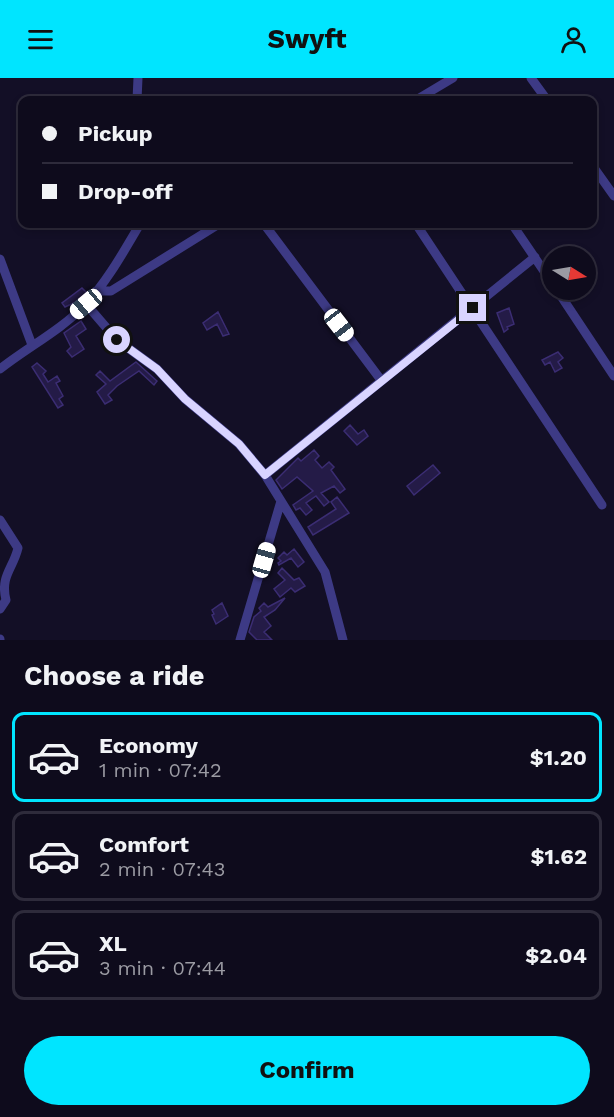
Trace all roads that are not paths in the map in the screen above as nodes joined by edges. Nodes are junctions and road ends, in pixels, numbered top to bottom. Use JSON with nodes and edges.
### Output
{"nodes":[{"id":1,"x":138,"y":78,"type":"edge"},
{"id":2,"x":453,"y":78,"type":"edge"},
{"id":3,"x":531,"y":78,"type":"edge"},
{"id":4,"x":137,"y":96,"type":"edge"},
{"id":5,"x":429,"y":96,"type":"edge"},
{"id":6,"x":544,"y":96,"type":"edge"},
{"id":7,"x":597,"y":172,"type":"edge"},
{"id":8,"x":614,"y":196,"type":"edge"},
{"id":9,"x":138,"y":228,"type":"edge"},
{"id":10,"x":213,"y":228,"type":"edge"},
{"id":11,"x":267,"y":228,"type":"edge"},
{"id":12,"x":419,"y":228,"type":"edge"},
{"id":13,"x":515,"y":228,"type":"edge"},
{"id":14,"x":535,"y":257,"type":"junction"},
{"id":15,"x":0,"y":259,"type":"edge"},
{"id":16,"x":542,"y":268,"type":"edge"},
{"id":17,"x":0,"y":283,"type":"edge"},
{"id":18,"x":10,"y":287,"type":"junction"},
{"id":19,"x":96,"y":291,"type":"junction"},
{"id":20,"x":563,"y":300,"type":"edge"},
{"id":21,"x":86,"y":304,"type":"junction"},
{"id":22,"x":473,"y":308,"type":"junction"},
{"id":23,"x":32,"y":345,"type":"junction"},
{"id":24,"x":0,"y":369,"type":"edge"},
{"id":25,"x":614,"y":376,"type":"edge"},
{"id":26,"x":381,"y":380,"type":"junction"},
{"id":27,"x":265,"y":475,"type":"junction"},
{"id":28,"x":281,"y":501,"type":"junction"},
{"id":29,"x":602,"y":505,"type":"dead end"},
{"id":30,"x":0,"y":520,"type":"edge"},
{"id":31,"x":0,"y":609,"type":"edge"},
{"id":32,"x":240,"y":640,"type":"edge"},
{"id":33,"x":343,"y":640,"type":"edge"}],
"edges":[{"from":1,"to":4,"type":"street"},
{"from":2,"to":5,"type":"street"},
{"from":3,"to":6,"type":"street"},
{"from":7,"to":8,"type":"street"},
{"from":9,"to":19,"type":"street"},
{"from":10,"to":19,"type":"street"},
{"from":11,"to":26,"type":"street"},
{"from":12,"to":22,"type":"street"},
{"from":13,"to":14,"type":"street"},
{"from":14,"to":16,"type":"street"},
{"from":14,"to":22,"type":"street"},
{"from":15,"to":18,"type":"street"},
{"from":17,"to":18,"type":"street"},
{"from":18,"to":23,"type":"street"},
{"from":19,"to":21,"type":"street"},
{"from":20,"to":25,"type":"street"},
{"from":21,"to":23,"type":"street"},
{"from":21,"to":27,"type":"street"},
{"from":22,"to":26,"type":"street"},
{"from":22,"to":29,"type":"street"},
{"from":23,"to":24,"type":"street"},
{"from":26,"to":27,"type":"street"},
{"from":27,"to":28,"type":"street"},
{"from":28,"to":32,"type":"street"},
{"from":28,"to":33,"type":"street"},
{"from":30,"to":31,"type":"street"}]}
